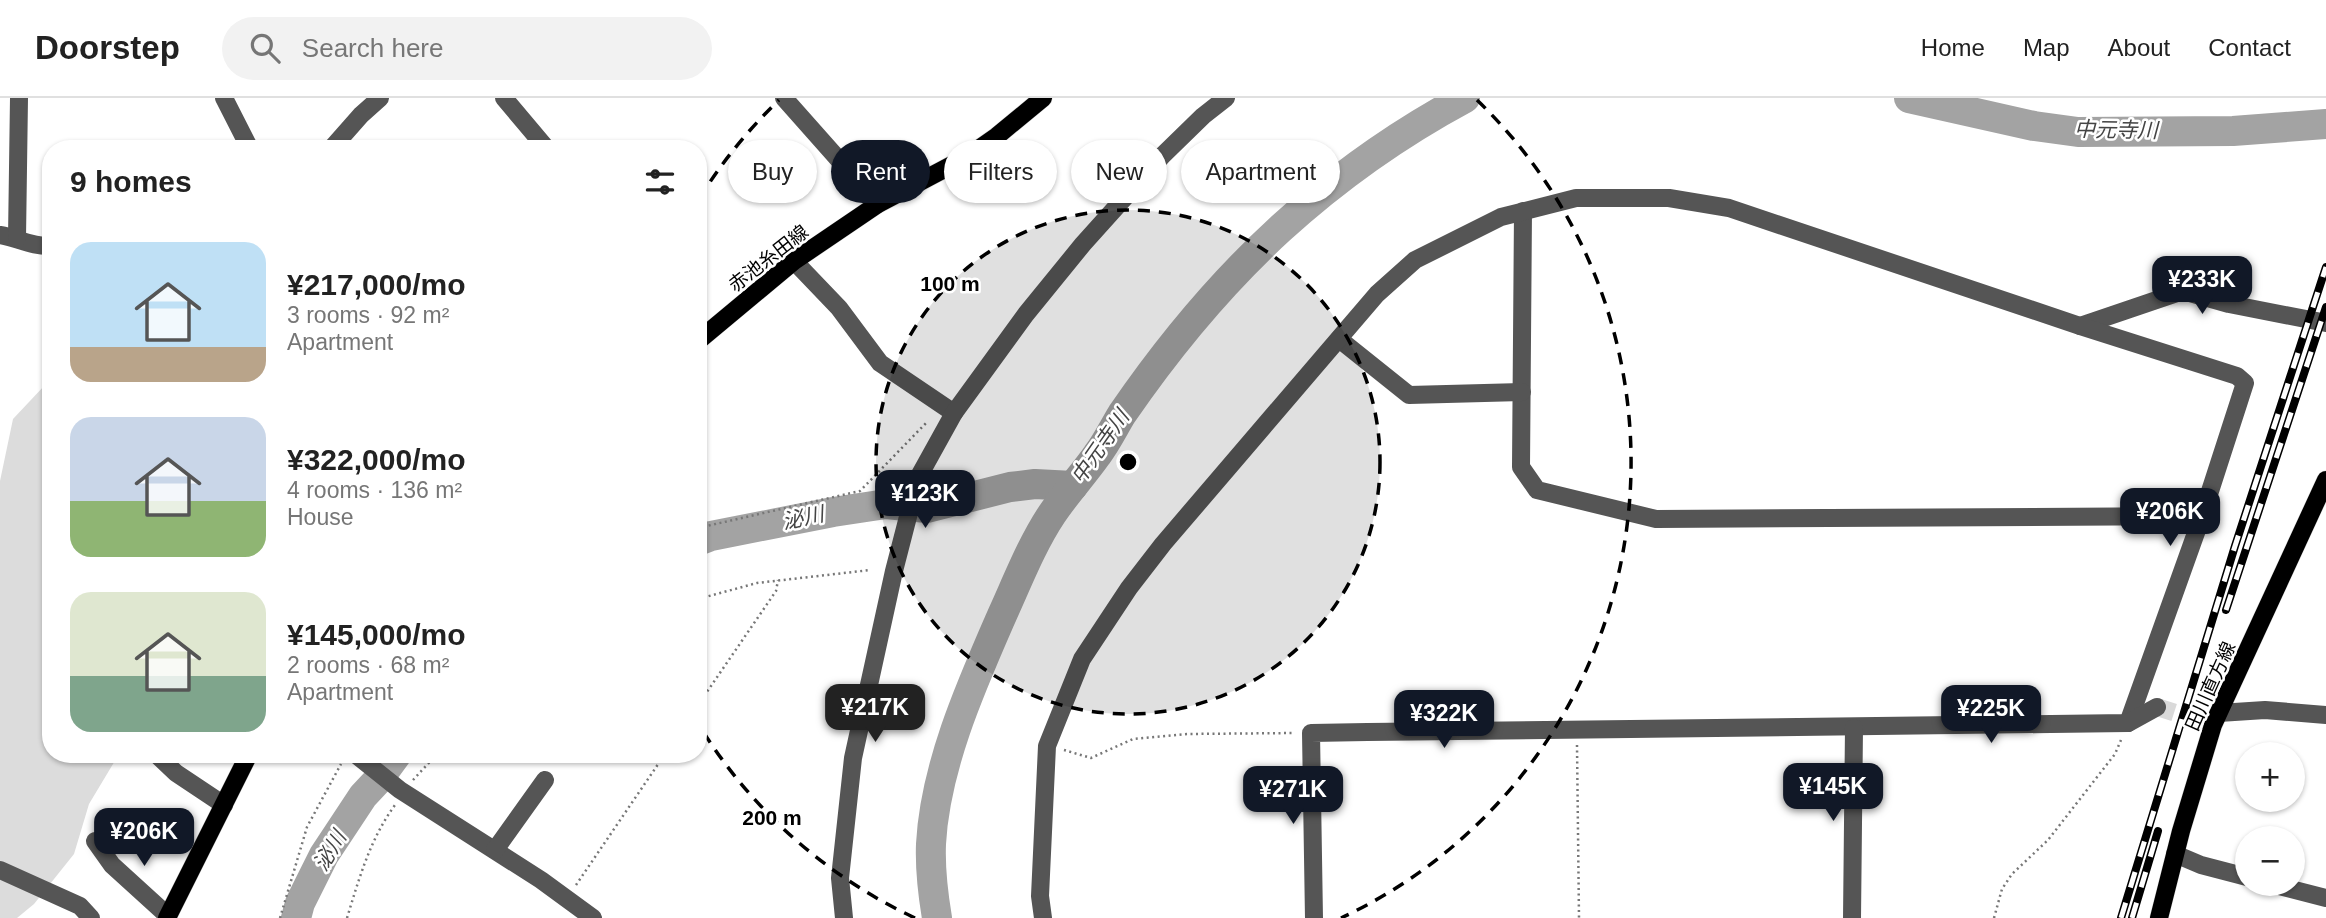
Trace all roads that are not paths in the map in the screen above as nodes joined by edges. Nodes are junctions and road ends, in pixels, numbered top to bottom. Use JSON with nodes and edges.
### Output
{"nodes":[{"id":1,"x":19,"y":98,"type":"edge"},
{"id":2,"x":224,"y":98,"type":"edge"},
{"id":3,"x":380,"y":98,"type":"edge"},
{"id":4,"x":503,"y":98,"type":"edge"},
{"id":5,"x":784,"y":98,"type":"edge"},
{"id":6,"x":1042,"y":98,"type":"edge"},
{"id":7,"x":1226,"y":98,"type":"edge"},
{"id":8,"x":245,"y":140,"type":"edge"},
{"id":9,"x":339,"y":140,"type":"edge"},
{"id":10,"x":539,"y":140,"type":"edge"},
{"id":11,"x":878,"y":204,"type":"junction"},
{"id":12,"x":1523,"y":211,"type":"junction"},
{"id":13,"x":8,"y":236,"type":"edge"},
{"id":14,"x":42,"y":247,"type":"edge"},
{"id":15,"x":794,"y":261,"type":"junction"},
{"id":16,"x":2326,"y":323,"type":"edge"},
{"id":17,"x":2080,"y":326,"type":"junction"},
{"id":18,"x":707,"y":334,"type":"edge"},
{"id":19,"x":1339,"y":339,"type":"junction"},
{"id":20,"x":1521,"y":392,"type":"junction"},
{"id":21,"x":948,"y":410,"type":"junction"},
{"id":22,"x":2326,"y":481,"type":"edge"},
{"id":23,"x":2202,"y":516,"type":"junction"},
{"id":24,"x":2157,"y":707,"type":"dead end"},
{"id":25,"x":2326,"y":715,"type":"edge"},
{"id":26,"x":2211,"y":720,"type":"junction"},
{"id":27,"x":2128,"y":723,"type":"junction"},
{"id":28,"x":1854,"y":728,"type":"junction"},
{"id":29,"x":165,"y":763,"type":"edge"},
{"id":30,"x":245,"y":763,"type":"edge"},
{"id":31,"x":361,"y":763,"type":"edge"},
{"id":32,"x":545,"y":780,"type":"dead end"},
{"id":33,"x":224,"y":805,"type":"junction"},
{"id":34,"x":95,"y":841,"type":"dead end"},
{"id":35,"x":495,"y":850,"type":"junction"},
{"id":36,"x":2175,"y":854,"type":"junction"},
{"id":37,"x":0,"y":870,"type":"edge"},
{"id":38,"x":2235,"y":874,"type":"edge"},
{"id":39,"x":2305,"y":893,"type":"edge"},
{"id":40,"x":2326,"y":898,"type":"edge"},
{"id":41,"x":167,"y":917,"type":"edge"},
{"id":42,"x":91,"y":918,"type":"edge"},
{"id":43,"x":593,"y":918,"type":"edge"},
{"id":44,"x":844,"y":918,"type":"edge"},
{"id":45,"x":1043,"y":918,"type":"edge"},
{"id":46,"x":1314,"y":918,"type":"edge"},
{"id":47,"x":1852,"y":918,"type":"edge"},
{"id":48,"x":2159,"y":918,"type":"edge"}],
"edges":[{"from":1,"to":13,"type":"street"},
{"from":2,"to":8,"type":"street"},
{"from":3,"to":9,"type":"street"},
{"from":4,"to":10,"type":"street"},
{"from":5,"to":11,"type":"street"},
{"from":6,"to":11,"type":"main road","name":"赤池糸田線"},
{"from":7,"to":21,"type":"street"},
{"from":11,"to":15,"type":"main road","name":"赤池糸田線"},
{"from":12,"to":17,"type":"street"},
{"from":12,"to":19,"type":"street"},
{"from":12,"to":20,"type":"street"},
{"from":13,"to":14,"type":"street"},
{"from":15,"to":18,"type":"main road","name":"赤池糸田線"},
{"from":15,"to":21,"type":"street"},
{"from":16,"to":17,"type":"street"},
{"from":17,"to":23,"type":"street"},
{"from":19,"to":20,"type":"street"},
{"from":19,"to":45,"type":"street"},
{"from":20,"to":23,"type":"street"},
{"from":21,"to":44,"type":"street"},
{"from":22,"to":26,"type":"main road","name":"田川直方線"},
{"from":23,"to":27,"type":"street"},
{"from":24,"to":27,"type":"street"},
{"from":25,"to":26,"type":"street"},
{"from":26,"to":36,"type":"main road","name":"田川直方線"},
{"from":27,"to":28,"type":"street"},
{"from":28,"to":46,"type":"street"},
{"from":28,"to":47,"type":"street"},
{"from":29,"to":33,"type":"street"},
{"from":30,"to":33,"type":"main road"},
{"from":31,"to":35,"type":"street"},
{"from":32,"to":35,"type":"street"},
{"from":33,"to":41,"type":"main road"},
{"from":34,"to":41,"type":"street"},
{"from":35,"to":43,"type":"street"},
{"from":36,"to":38,"type":"street"},
{"from":36,"to":48,"type":"main road","name":"田川直方線"},
{"from":37,"to":42,"type":"street"},
{"from":39,"to":40,"type":"street"}]}
